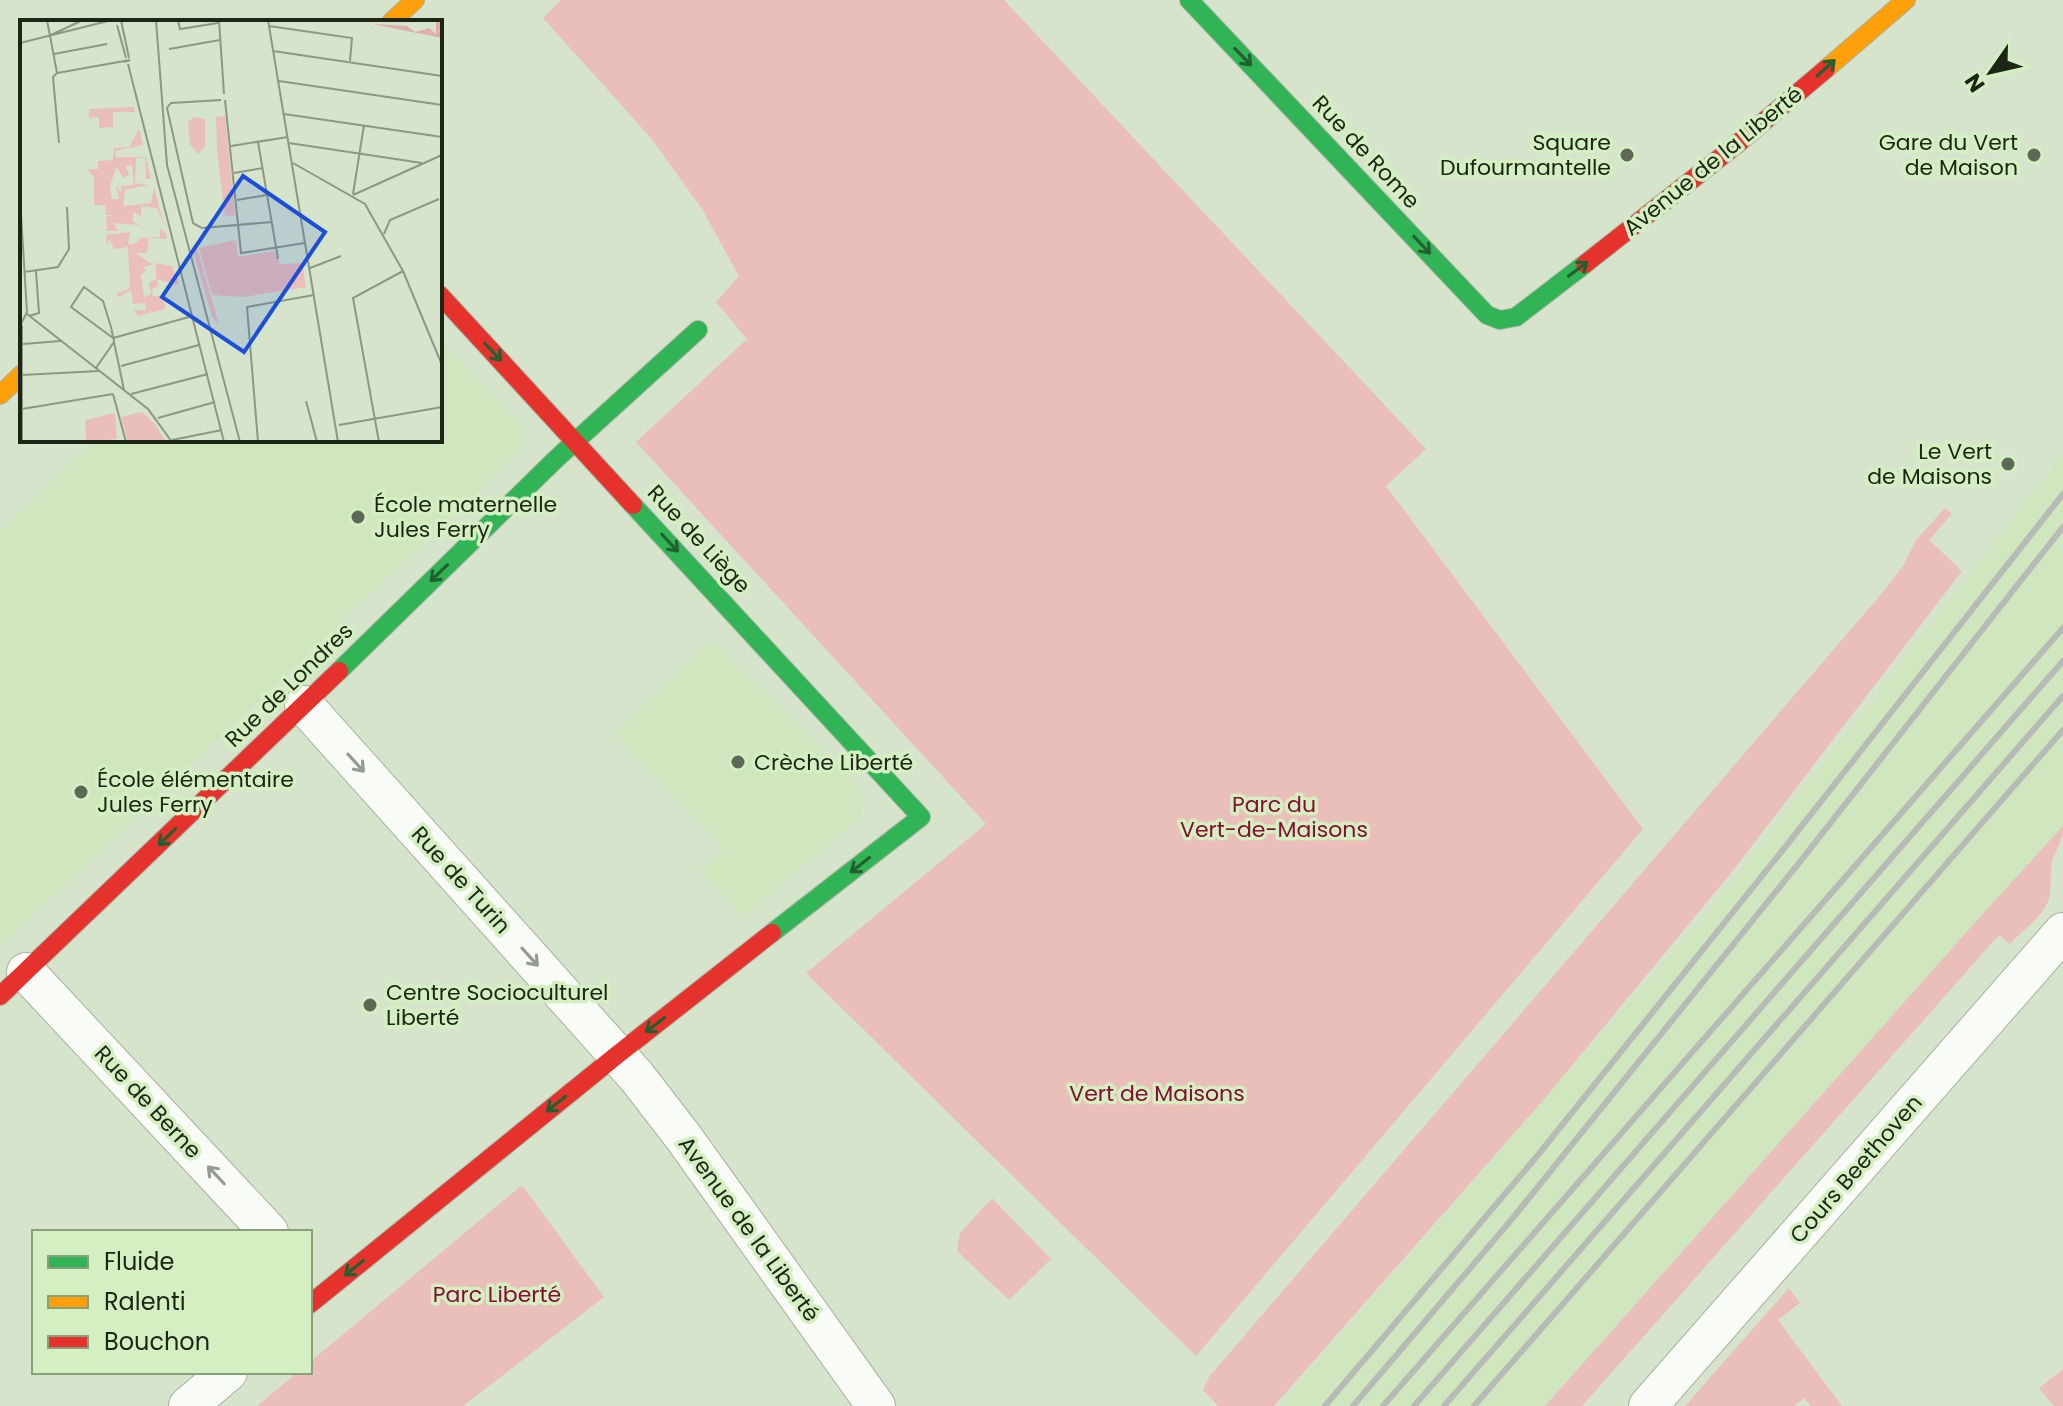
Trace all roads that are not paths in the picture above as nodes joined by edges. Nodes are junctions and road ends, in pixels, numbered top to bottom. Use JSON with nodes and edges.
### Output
{"nodes":[{"id":1,"x":415,"y":0,"type":"edge"},
{"id":2,"x":1189,"y":0,"type":"edge"},
{"id":3,"x":1906,"y":0,"type":"edge"},
{"id":4,"x":393,"y":20,"type":"edge"},
{"id":5,"x":442,"y":297,"type":"edge"},
{"id":6,"x":1516,"y":317,"type":"joint"},
{"id":7,"x":698,"y":330,"type":"dead end"},
{"id":8,"x":20,"y":376,"type":"edge"},
{"id":9,"x":0,"y":395,"type":"edge"},
{"id":10,"x":576,"y":440,"type":"junction"},
{"id":11,"x":304,"y":705,"type":"junction"},
{"id":12,"x":2063,"y":932,"type":"edge"},
{"id":13,"x":13,"y":984,"type":"edge"},
{"id":14,"x":617,"y":1055,"type":"junction"},
{"id":15,"x":267,"y":1230,"type":"edge"},
{"id":16,"x":315,"y":1290,"type":"edge"},
{"id":17,"x":226,"y":1374,"type":"edge"},
{"id":18,"x":188,"y":1406,"type":"edge"},
{"id":19,"x":876,"y":1406,"type":"edge"},
{"id":20,"x":1648,"y":1406,"type":"edge"}],
"edges":[{"from":1,"to":4,"type":"street"},
{"from":2,"to":6,"type":"street","name":"Rue de Rome","one_way":true},
{"from":6,"to":3,"type":"street","name":"Avenue de la Liberté","one_way":true},
{"from":5,"to":10,"type":"street","name":"Rue de Liège","one_way":true},
{"from":7,"to":10,"type":"street","name":"Rue de Londres"},
{"from":8,"to":9,"type":"street"},
{"from":10,"to":11,"type":"street","name":"Rue de Londres","one_way":true},
{"from":10,"to":14,"type":"street","name":"Rue de Liège","one_way":true},
{"from":11,"to":13,"type":"street","name":"Rue de Londres","one_way":true},
{"from":11,"to":14,"type":"street","name":"Rue de Turin","one_way":true},
{"from":12,"to":20,"type":"street","name":"Cours Beethoven"},
{"from":15,"to":13,"type":"street","name":"Rue de Berne","one_way":true},
{"from":14,"to":16,"type":"street","one_way":true},
{"from":14,"to":19,"type":"street","name":"Avenue de la Liberté"},
{"from":17,"to":18,"type":"street"}]}
